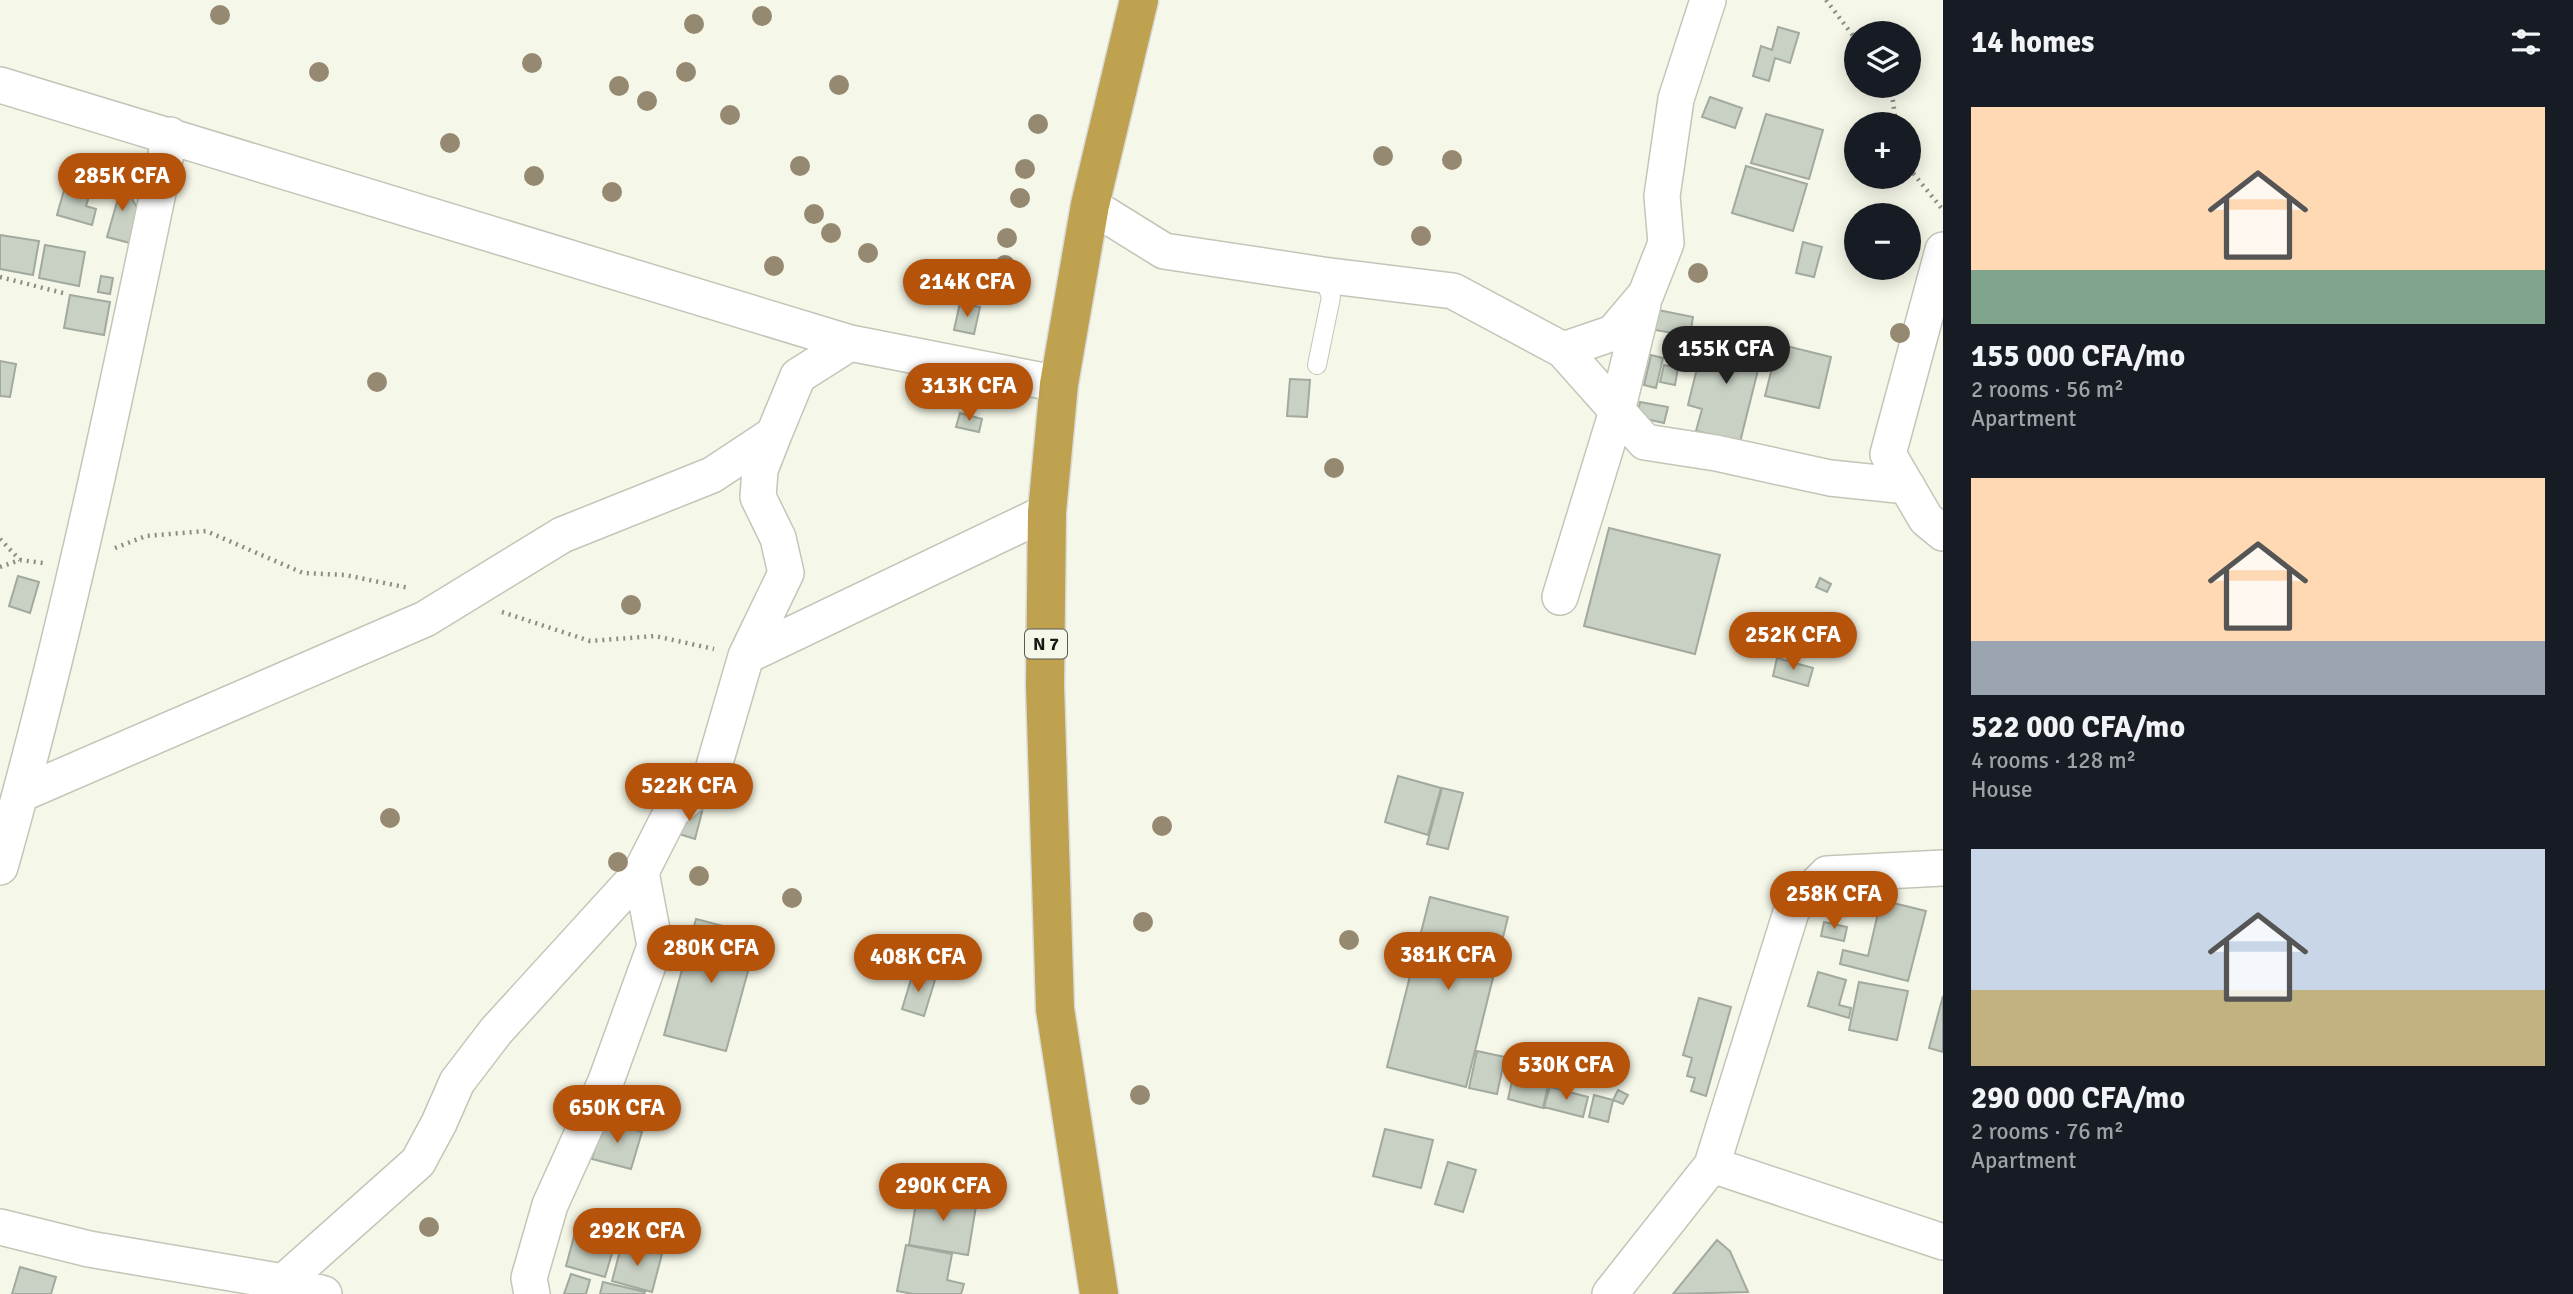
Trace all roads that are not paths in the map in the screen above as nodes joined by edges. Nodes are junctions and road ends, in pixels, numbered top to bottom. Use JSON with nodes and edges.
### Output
{"nodes":[{"id":1,"x":1139,"y":0,"type":"edge"},
{"id":2,"x":1708,"y":0,"type":"edge"},
{"id":3,"x":0,"y":85,"type":"edge"},
{"id":4,"x":170,"y":135,"type":"junction"},
{"id":5,"x":1090,"y":205,"type":"junction"},
{"id":6,"x":1943,"y":250,"type":"edge"},
{"id":7,"x":1323,"y":275,"type":"junction"},
{"id":8,"x":1646,"y":294,"type":"junction"},
{"id":9,"x":850,"y":343,"type":"junction"},
{"id":10,"x":1563,"y":350,"type":"junction"},
{"id":11,"x":1317,"y":365,"type":"dead end"},
{"id":12,"x":1059,"y":384,"type":"junction"},
{"id":13,"x":1617,"y":411,"type":"junction"},
{"id":14,"x":774,"y":434,"type":"junction"},
{"id":15,"x":1907,"y":486,"type":"junction"},
{"id":16,"x":1047,"y":512,"type":"junction"},
{"id":17,"x":1943,"y":533,"type":"edge"},
{"id":18,"x":1559,"y":597,"type":"dead end"},
{"id":19,"x":746,"y":656,"type":"junction"},
{"id":20,"x":21,"y":794,"type":"junction"},
{"id":21,"x":0,"y":867,"type":"edge"},
{"id":22,"x":1943,"y":868,"type":"edge"},
{"id":23,"x":641,"y":872,"type":"junction"},
{"id":24,"x":1712,"y":1165,"type":"junction"},
{"id":25,"x":0,"y":1227,"type":"edge"},
{"id":26,"x":1943,"y":1242,"type":"edge"},
{"id":27,"x":277,"y":1288,"type":"edge"},
{"id":28,"x":324,"y":1294,"type":"edge"},
{"id":29,"x":532,"y":1294,"type":"edge"},
{"id":30,"x":1099,"y":1294,"type":"edge"},
{"id":31,"x":1610,"y":1294,"type":"edge"}],
"edges":[{"from":1,"to":5,"type":"highway","number":"N 7"},
{"from":2,"to":8,"type":"street"},
{"from":3,"to":4,"type":"street"},
{"from":4,"to":9,"type":"street"},
{"from":4,"to":20,"type":"street"},
{"from":5,"to":7,"type":"street"},
{"from":5,"to":12,"type":"highway","number":"N 7"},
{"from":6,"to":15,"type":"street"},
{"from":7,"to":10,"type":"street"},
{"from":7,"to":11,"type":"lane"},
{"from":8,"to":10,"type":"street"},
{"from":8,"to":13,"type":"street"},
{"from":9,"to":12,"type":"street"},
{"from":9,"to":14,"type":"street"},
{"from":10,"to":13,"type":"street"},
{"from":12,"to":16,"type":"highway","number":"N 7"},
{"from":13,"to":15,"type":"street"},
{"from":13,"to":18,"type":"street"},
{"from":14,"to":19,"type":"street"},
{"from":14,"to":20,"type":"street"},
{"from":15,"to":17,"type":"street"},
{"from":16,"to":19,"type":"street"},
{"from":16,"to":30,"type":"highway","number":"N 7"},
{"from":19,"to":23,"type":"street"},
{"from":20,"to":21,"type":"street"},
{"from":22,"to":24,"type":"street"},
{"from":23,"to":27,"type":"street"},
{"from":23,"to":29,"type":"street"},
{"from":24,"to":26,"type":"street"},
{"from":24,"to":31,"type":"street"},
{"from":25,"to":27,"type":"street"},
{"from":27,"to":28,"type":"street"}]}
